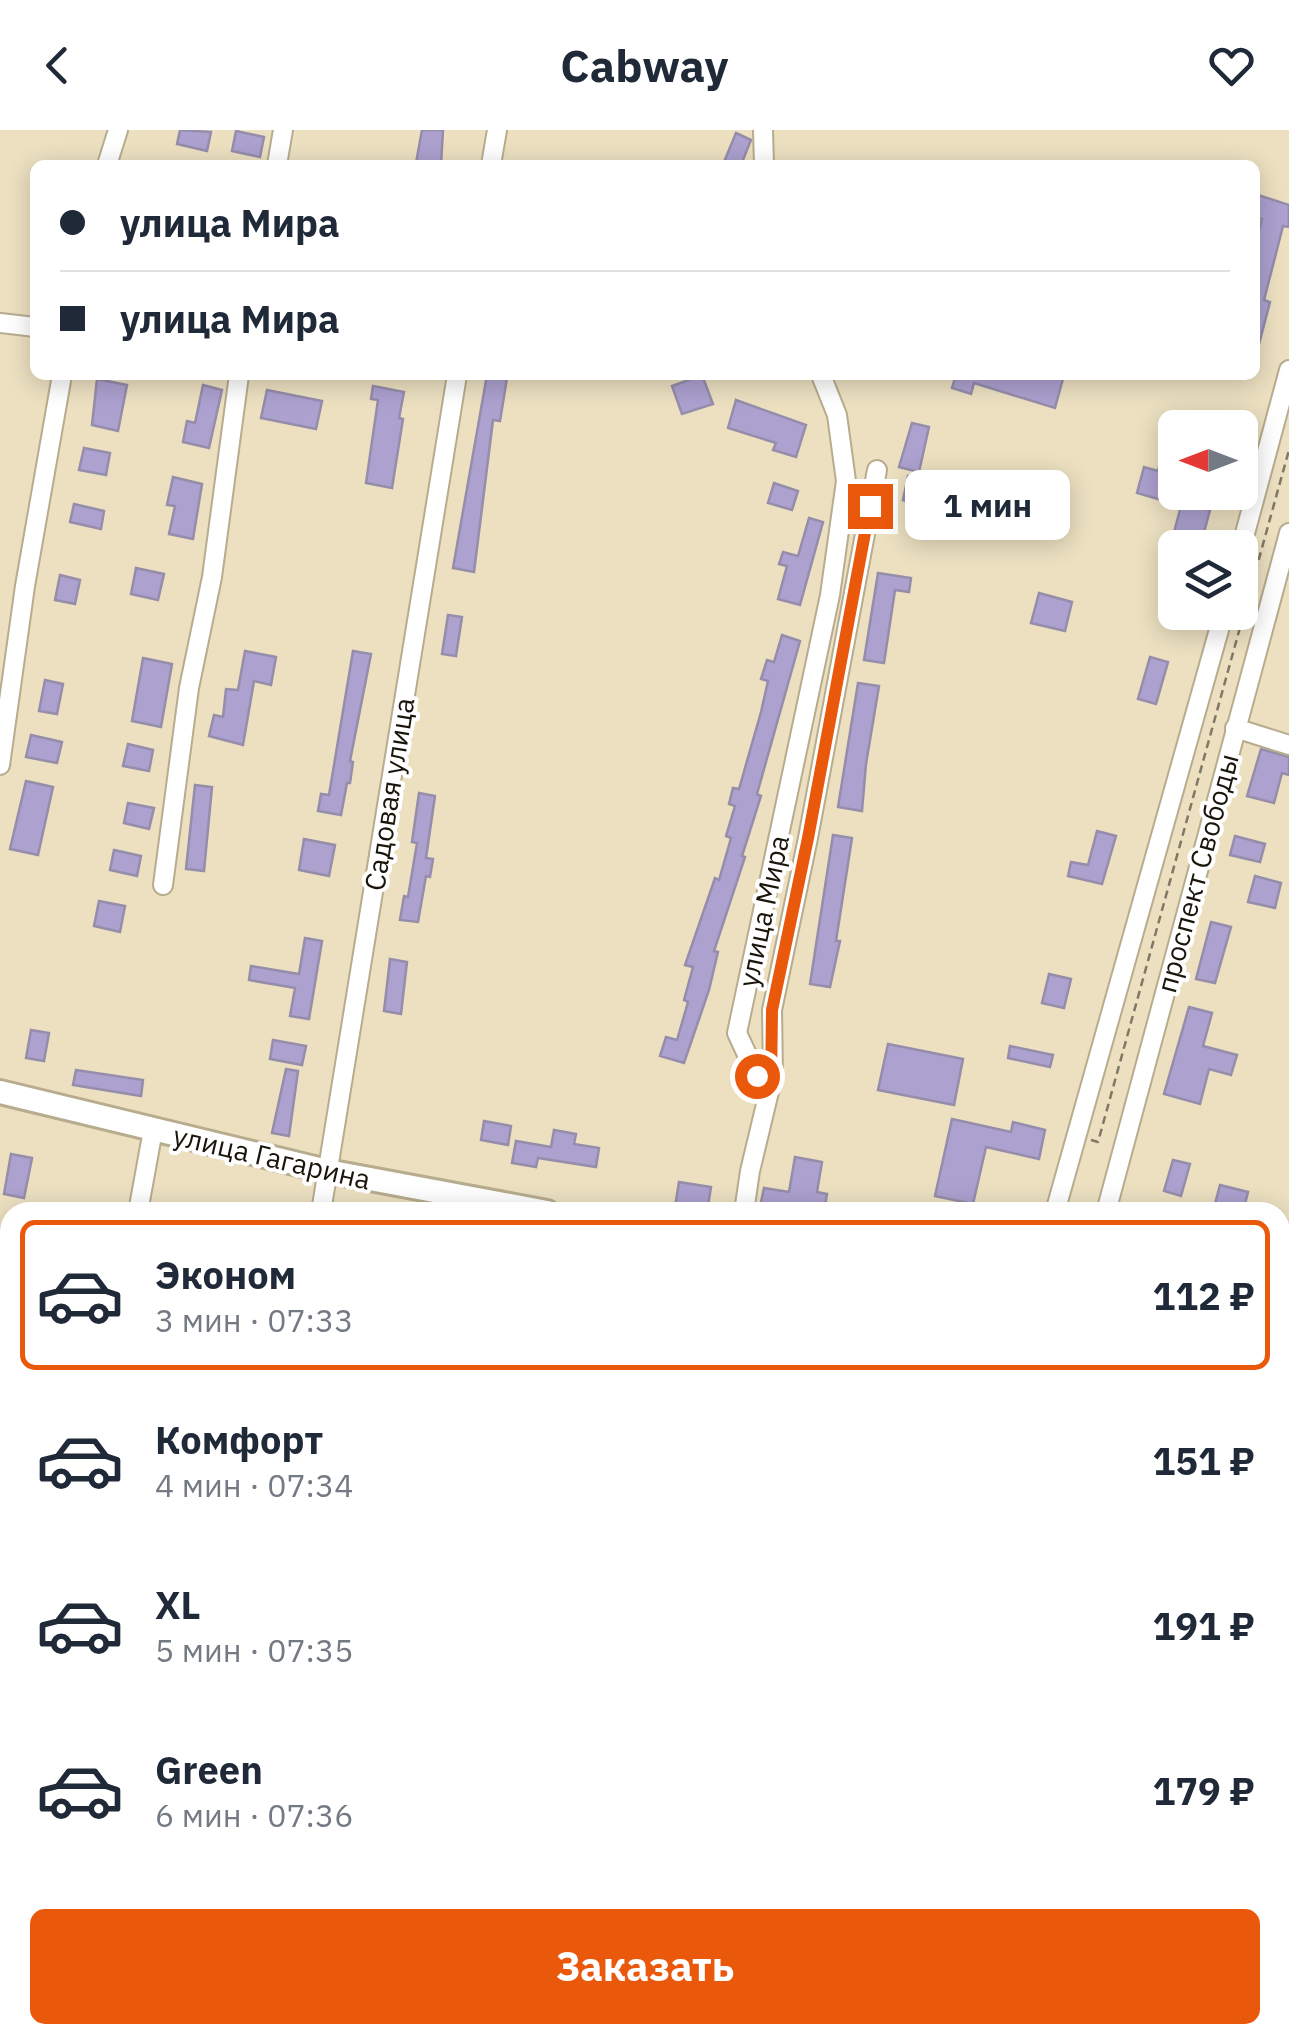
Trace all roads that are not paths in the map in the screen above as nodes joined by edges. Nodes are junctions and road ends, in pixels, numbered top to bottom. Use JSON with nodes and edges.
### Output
{"nodes":[{"id":1,"x":118,"y":130,"type":"edge"},
{"id":2,"x":283,"y":130,"type":"edge"},
{"id":3,"x":497,"y":130,"type":"edge"},
{"id":4,"x":763,"y":130,"type":"edge"},
{"id":5,"x":109,"y":160,"type":"edge"},
{"id":6,"x":278,"y":160,"type":"edge"},
{"id":7,"x":493,"y":160,"type":"edge"},
{"id":8,"x":764,"y":160,"type":"edge"},
{"id":9,"x":0,"y":323,"type":"edge"},
{"id":10,"x":30,"y":326,"type":"edge"},
{"id":11,"x":1289,"y":370,"type":"edge"},
{"id":12,"x":61,"y":380,"type":"edge"},
{"id":13,"x":238,"y":380,"type":"edge"},
{"id":14,"x":456,"y":380,"type":"edge"},
{"id":15,"x":823,"y":380,"type":"edge"},
{"id":16,"x":877,"y":470,"type":"dead end"},
{"id":17,"x":1246,"y":530,"type":"edge"},
{"id":18,"x":1289,"y":533,"type":"edge"},
{"id":19,"x":1219,"y":630,"type":"edge"},
{"id":20,"x":1235,"y":728,"type":"junction"},
{"id":21,"x":1289,"y":745,"type":"edge"},
{"id":22,"x":0,"y":766,"type":"edge"},
{"id":23,"x":163,"y":884,"type":"dead end"},
{"id":24,"x":771,"y":1084,"type":"junction"},
{"id":25,"x":0,"y":1092,"type":"edge"},
{"id":26,"x":153,"y":1130,"type":"junction"},
{"id":27,"x":327,"y":1171,"type":"junction"},
{"id":28,"x":140,"y":1202,"type":"edge"},
{"id":29,"x":323,"y":1202,"type":"edge"},
{"id":30,"x":493,"y":1202,"type":"edge"},
{"id":31,"x":746,"y":1202,"type":"edge"},
{"id":32,"x":1058,"y":1202,"type":"edge"},
{"id":33,"x":1109,"y":1202,"type":"edge"}],
"edges":[{"from":1,"to":5,"type":"street"},
{"from":2,"to":6,"type":"street"},
{"from":3,"to":7,"type":"street"},
{"from":4,"to":8,"type":"street"},
{"from":9,"to":10,"type":"street"},
{"from":11,"to":17,"type":"street"},
{"from":12,"to":22,"type":"street"},
{"from":13,"to":23,"type":"street"},
{"from":14,"to":27,"type":"street","name":"Садовая улица"},
{"from":15,"to":24,"type":"street","name":"улица Мира"},
{"from":16,"to":24,"type":"street","name":"улица Мира"},
{"from":18,"to":20,"type":"street","name":"проспект Свободы"},
{"from":19,"to":32,"type":"street","name":"проспект Свободы"},
{"from":20,"to":21,"type":"street"},
{"from":20,"to":33,"type":"street","name":"проспект Свободы"},
{"from":24,"to":31,"type":"street","name":"улица Мира"},
{"from":25,"to":26,"type":"main road","name":"улица Гагарина"},
{"from":26,"to":27,"type":"main road","name":"улица Гагарина"},
{"from":26,"to":28,"type":"street"},
{"from":27,"to":29,"type":"street","name":"Садовая улица"},
{"from":27,"to":30,"type":"main road","name":"улица Гагарина"}]}
